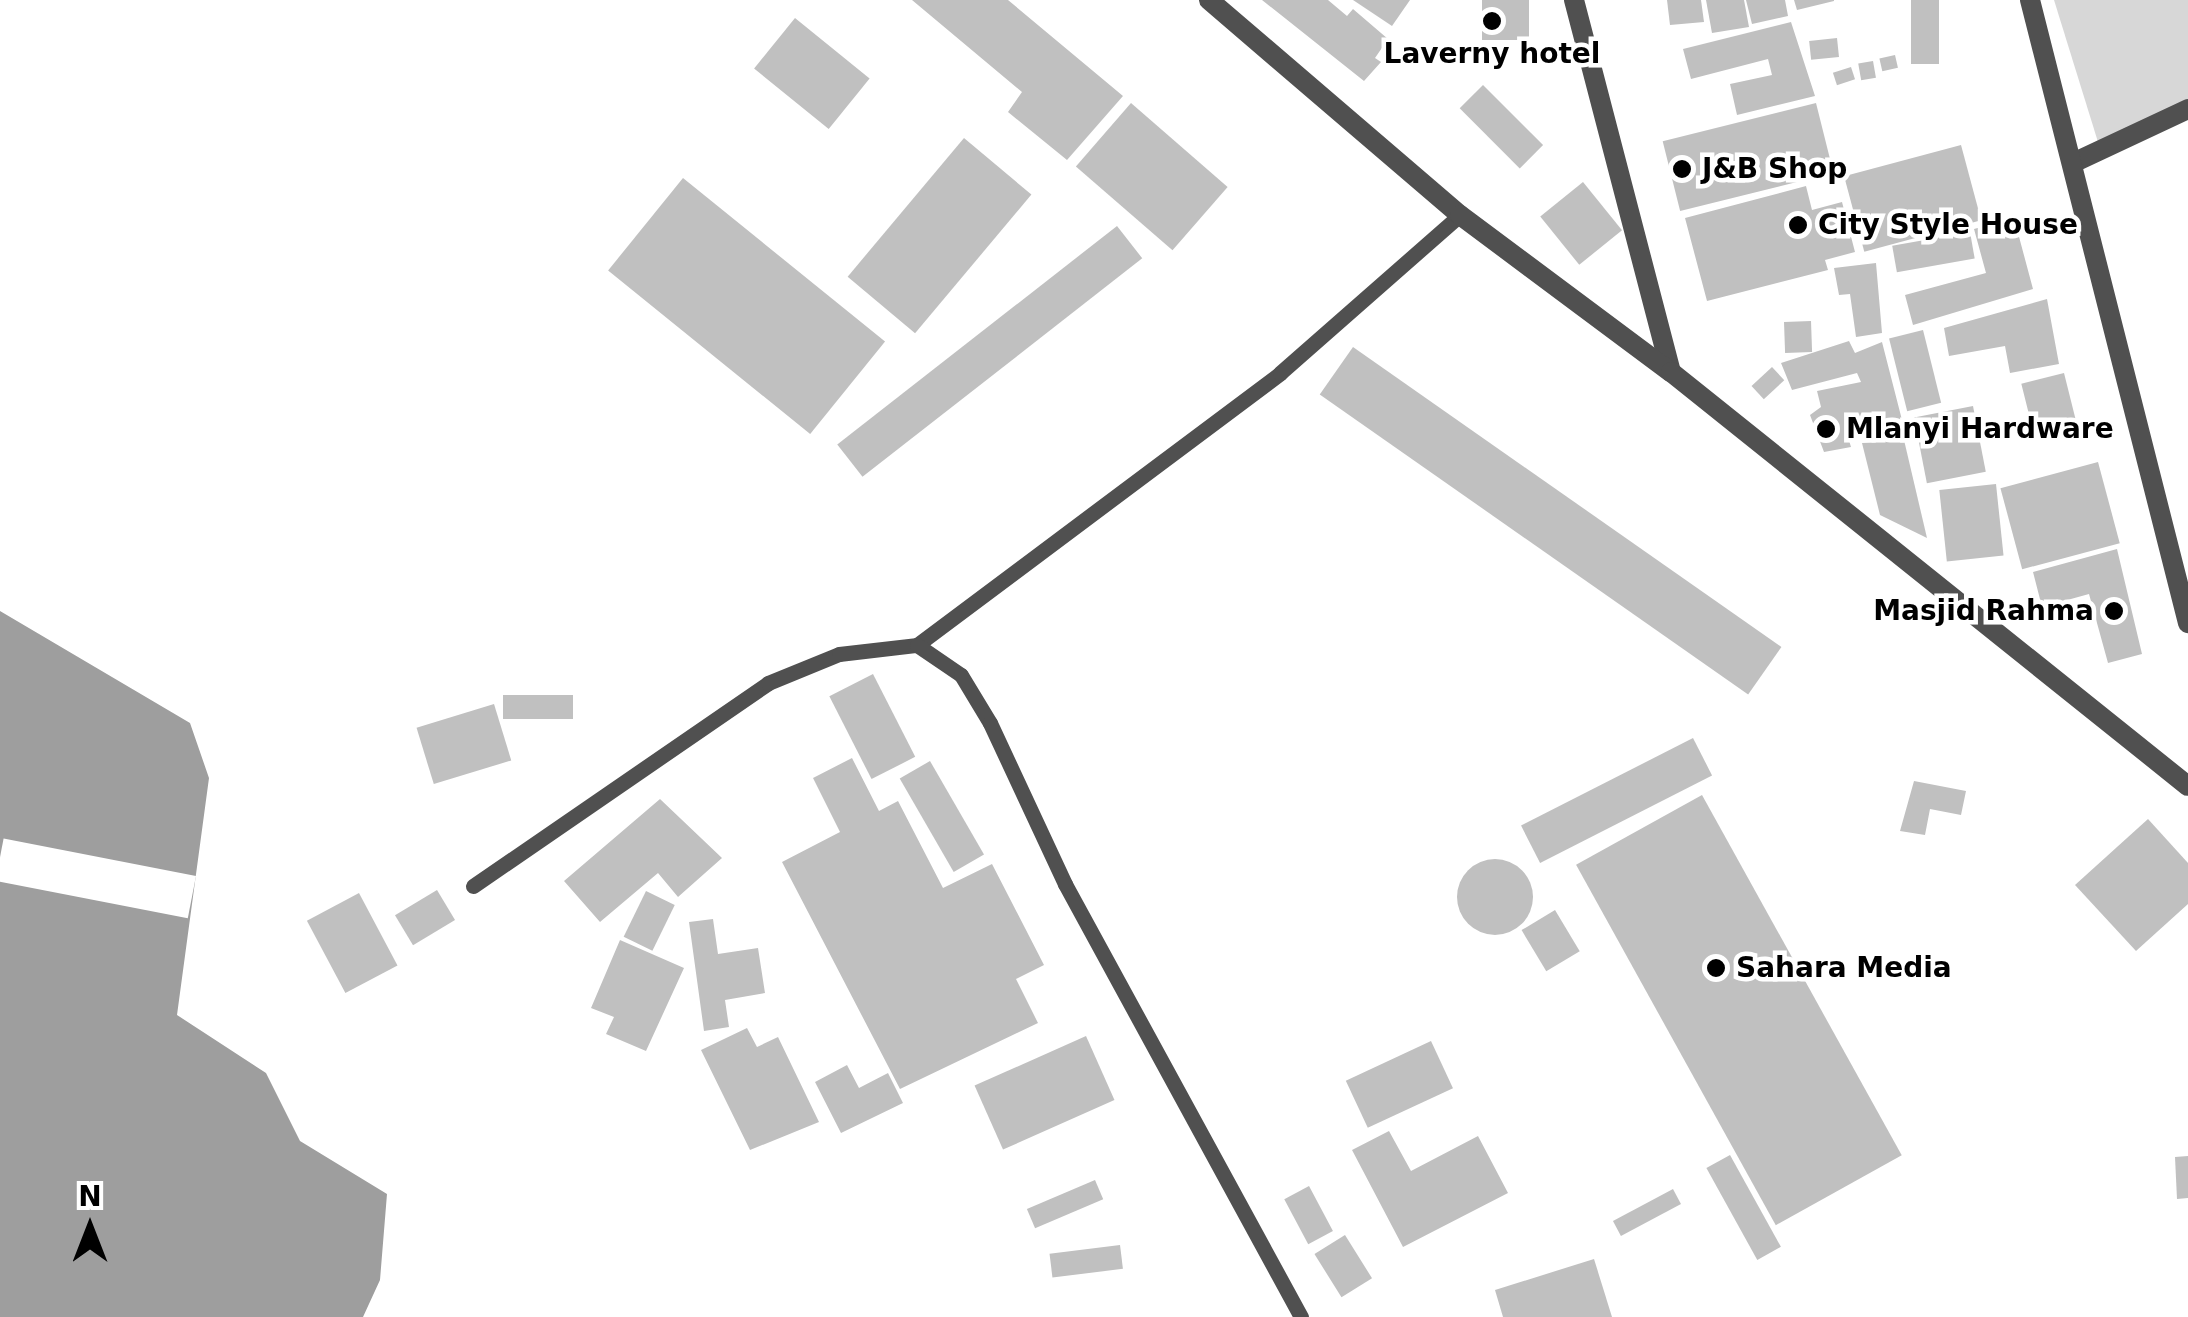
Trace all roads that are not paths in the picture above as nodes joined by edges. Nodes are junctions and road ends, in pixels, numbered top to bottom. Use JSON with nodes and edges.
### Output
{"nodes":[{"id":1,"x":1209,"y":0,"type":"edge"},
{"id":2,"x":1574,"y":0,"type":"edge"},
{"id":3,"x":2030,"y":0,"type":"edge"},
{"id":4,"x":2188,"y":109,"type":"edge"},
{"id":5,"x":2075,"y":162,"type":"junction"},
{"id":6,"x":1460,"y":214,"type":"junction"},
{"id":7,"x":1671,"y":372,"type":"junction"},
{"id":8,"x":2188,"y":622,"type":"edge"},
{"id":9,"x":917,"y":645,"type":"junction"},
{"id":10,"x":2188,"y":786,"type":"edge"},
{"id":11,"x":473,"y":886,"type":"dead end"},
{"id":12,"x":1301,"y":1317,"type":"edge"}],
"edges":[{"from":1,"to":6,"type":"street"},
{"from":2,"to":7,"type":"street"},
{"from":3,"to":5,"type":"street"},
{"from":4,"to":5,"type":"street"},
{"from":5,"to":8,"type":"street"},
{"from":6,"to":7,"type":"street"},
{"from":6,"to":9,"type":"lane"},
{"from":7,"to":10,"type":"street"},
{"from":9,"to":11,"type":"lane"},
{"from":9,"to":12,"type":"lane"}]}
